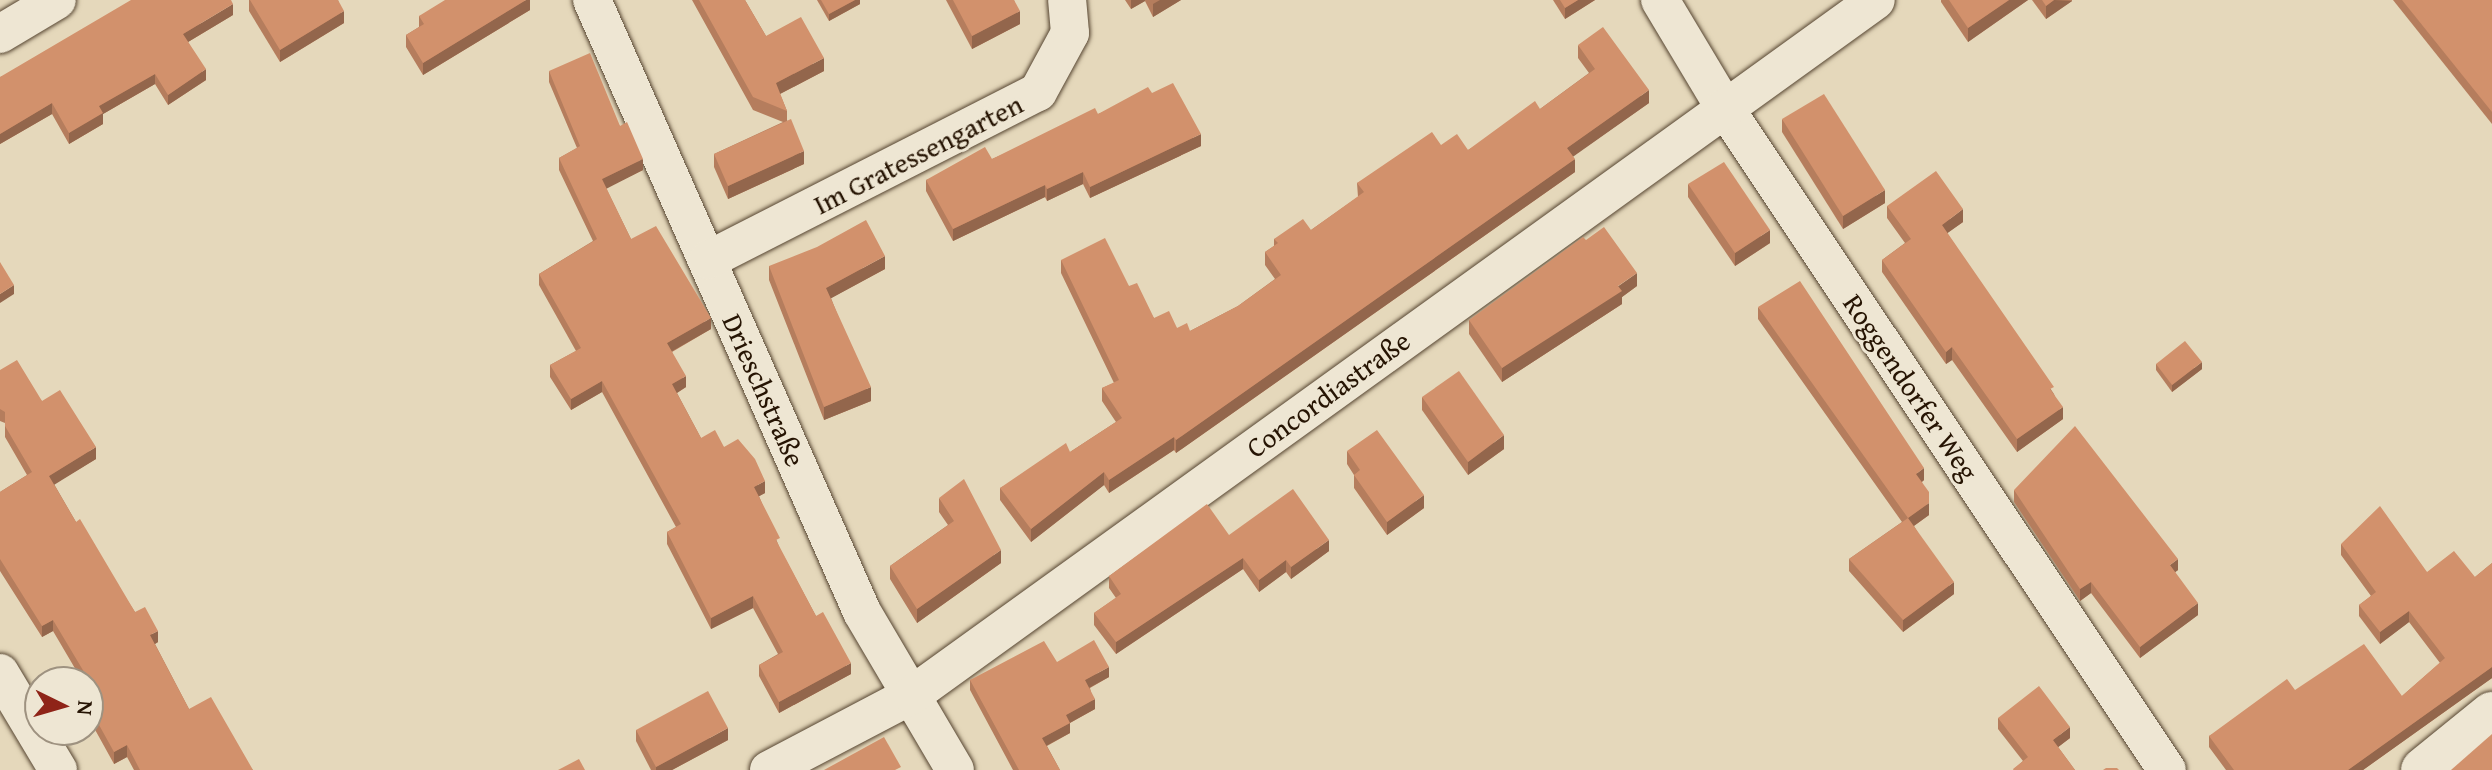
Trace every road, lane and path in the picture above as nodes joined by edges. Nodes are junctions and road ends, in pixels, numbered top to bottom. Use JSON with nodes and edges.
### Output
{"nodes":[{"id":1,"x":57,"y":0,"type":"edge"},
{"id":2,"x":592,"y":0,"type":"edge"},
{"id":3,"x":1067,"y":0,"type":"edge"},
{"id":4,"x":1660,"y":0,"type":"edge"},
{"id":5,"x":1876,"y":0,"type":"edge"},
{"id":6,"x":0,"y":34,"type":"edge"},
{"id":7,"x":1724,"y":107,"type":"junction"},
{"id":8,"x":708,"y":260,"type":"junction"},
{"id":9,"x":0,"y":673,"type":"edge"},
{"id":10,"x":912,"y":695,"type":"junction"},
{"id":11,"x":2492,"y":714,"type":"edge"},
{"id":12,"x":58,"y":770,"type":"edge"},
{"id":13,"x":769,"y":770,"type":"edge"},
{"id":14,"x":955,"y":770,"type":"edge"},
{"id":15,"x":2167,"y":770,"type":"edge"},
{"id":16,"x":2423,"y":770,"type":"edge"}],
"edges":[{"from":1,"to":6,"type":"street"},
{"from":2,"to":8,"type":"street","name":"Drieschstraße"},
{"from":3,"to":8,"type":"street","name":"Im Gratessengarten"},
{"from":4,"to":7,"type":"street","name":"Roggendorfer Weg"},
{"from":5,"to":7,"type":"street","name":"Concordiastraße"},
{"from":7,"to":10,"type":"street","name":"Concordiastraße"},
{"from":7,"to":15,"type":"street","name":"Roggendorfer Weg"},
{"from":8,"to":10,"type":"street","name":"Drieschstraße"},
{"from":9,"to":12,"type":"street"},
{"from":10,"to":13,"type":"street","name":"Concordiastraße"},
{"from":10,"to":14,"type":"street","name":"Drieschstraße"},
{"from":11,"to":16,"type":"main road"}]}
